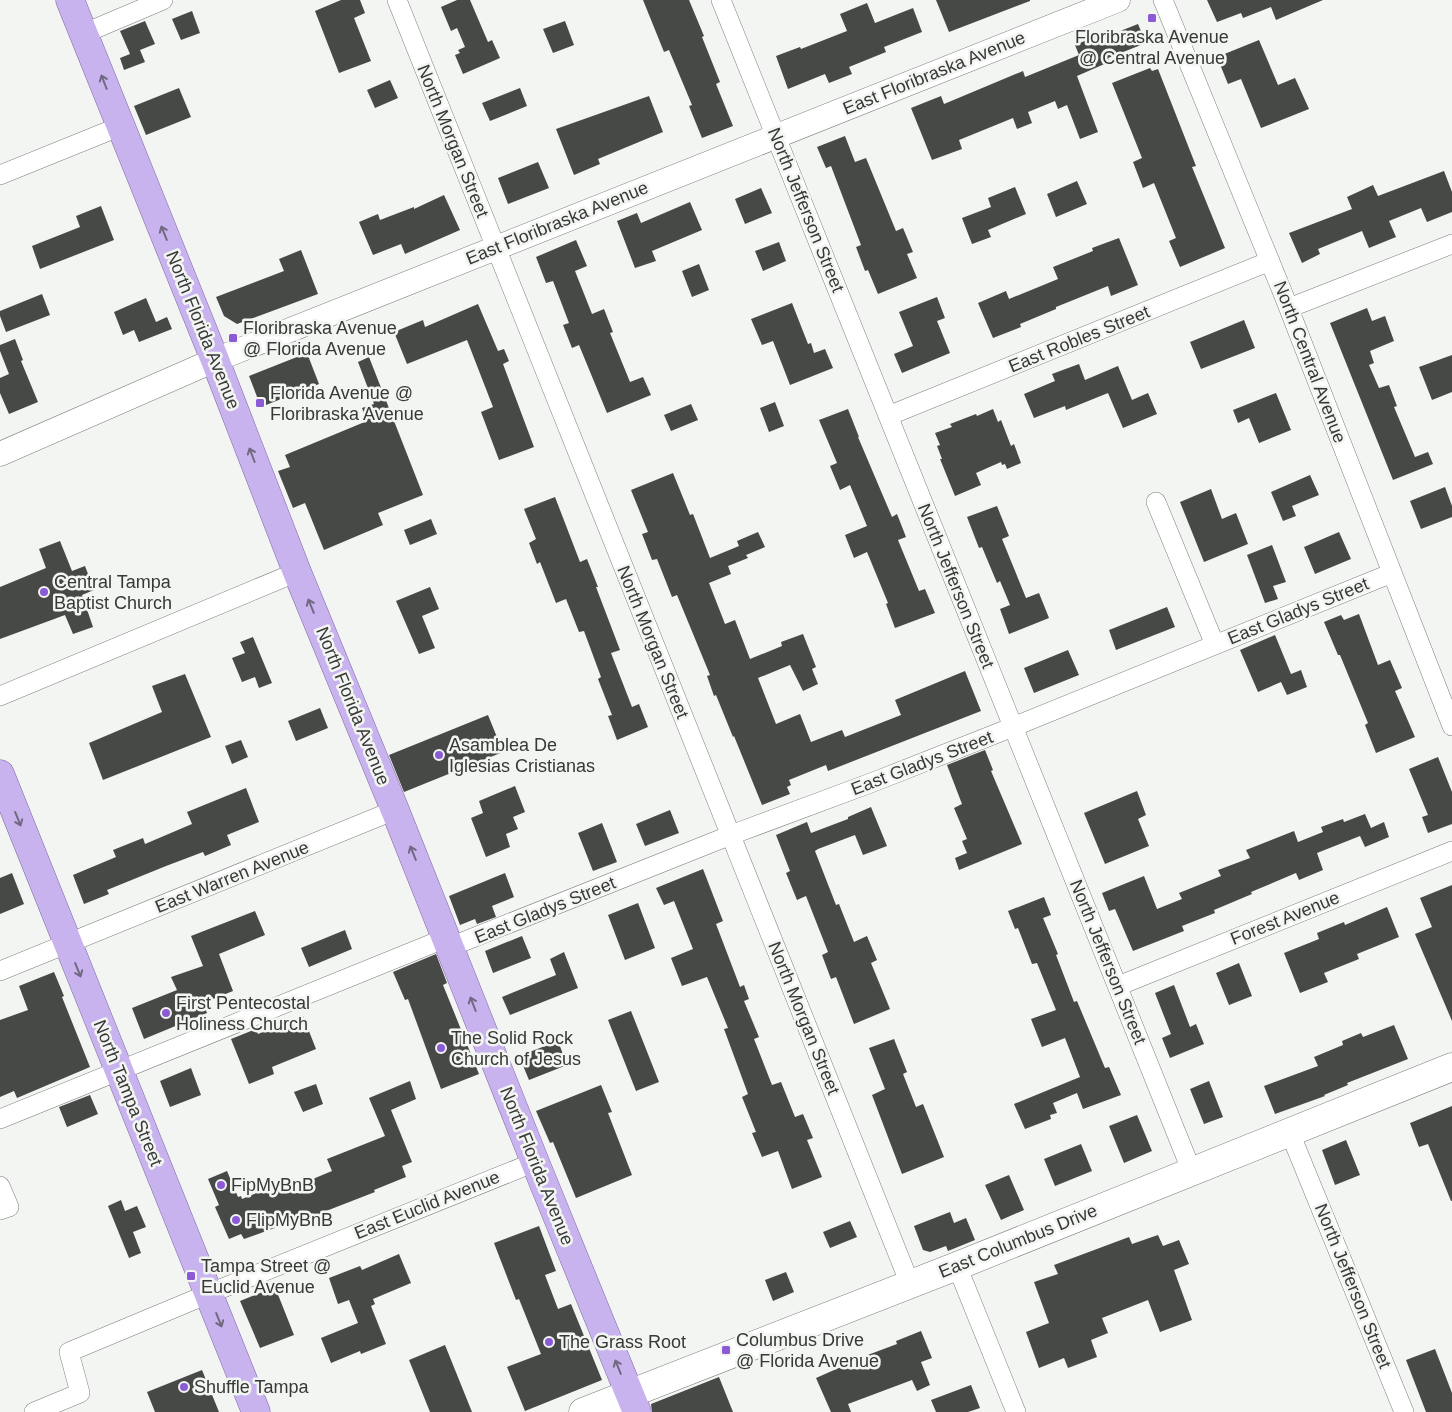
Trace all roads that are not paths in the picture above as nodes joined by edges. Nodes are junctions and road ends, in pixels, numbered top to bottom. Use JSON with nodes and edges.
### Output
{"nodes":[{"id":1,"x":70,"y":0,"type":"edge"},
{"id":2,"x":163,"y":0,"type":"edge"},
{"id":3,"x":397,"y":0,"type":"edge"},
{"id":4,"x":721,"y":0,"type":"edge"},
{"id":5,"x":1118,"y":0,"type":"edge"},
{"id":6,"x":1162,"y":0,"type":"edge"},
{"id":7,"x":85,"y":33,"type":"junction"},
{"id":8,"x":121,"y":126,"type":"junction"},
{"id":9,"x":776,"y":136,"type":"junction"},
{"id":10,"x":0,"y":175,"type":"edge"},
{"id":11,"x":1452,"y":244,"type":"edge"},
{"id":12,"x":494,"y":247,"type":"junction"},
{"id":13,"x":1270,"y":261,"type":"junction"},
{"id":14,"x":1289,"y":308,"type":"junction"},
{"id":15,"x":215,"y":360,"type":"junction"},
{"id":16,"x":888,"y":416,"type":"junction"},
{"id":17,"x":0,"y":454,"type":"edge"},
{"id":18,"x":1156,"y":502,"type":"dead end"},
{"id":19,"x":297,"y":572,"type":"junction"},
{"id":20,"x":1392,"y":573,"type":"junction"},
{"id":21,"x":1215,"y":645,"type":"junction"},
{"id":22,"x":0,"y":696,"type":"edge"},
{"id":23,"x":1452,"y":726,"type":"edge"},
{"id":24,"x":1013,"y":727,"type":"junction"},
{"id":25,"x":0,"y":774,"type":"edge"},
{"id":26,"x":395,"y":810,"type":"junction"},
{"id":27,"x":731,"y":835,"type":"junction"},
{"id":28,"x":1452,"y":851,"type":"edge"},
{"id":29,"x":448,"y":942,"type":"junction"},
{"id":30,"x":68,"y":943,"type":"junction"},
{"id":31,"x":0,"y":970,"type":"edge"},
{"id":32,"x":1118,"y":986,"type":"junction"},
{"id":33,"x":1452,"y":1067,"type":"edge"},
{"id":34,"x":118,"y":1070,"type":"junction"},
{"id":35,"x":0,"y":1119,"type":"edge"},
{"id":36,"x":1290,"y":1133,"type":"junction"},
{"id":37,"x":535,"y":1162,"type":"junction"},
{"id":38,"x":1192,"y":1172,"type":"junction"},
{"id":39,"x":0,"y":1186,"type":"edge"},
{"id":40,"x":0,"y":1210,"type":"edge"},
{"id":41,"x":958,"y":1266,"type":"junction"},
{"id":42,"x":910,"y":1284,"type":"junction"},
{"id":43,"x":208,"y":1294,"type":"junction"},
{"id":44,"x":633,"y":1403,"type":"edge"},
{"id":45,"x":34,"y":1412,"type":"edge"},
{"id":46,"x":256,"y":1412,"type":"edge"},
{"id":47,"x":583,"y":1412,"type":"edge"},
{"id":48,"x":1016,"y":1412,"type":"edge"},
{"id":49,"x":1404,"y":1412,"type":"edge"}],
"edges":[{"from":1,"to":7,"type":"main road","name":"North Florida Avenue"},
{"from":2,"to":7,"type":"street"},
{"from":3,"to":12,"type":"street","name":"North Morgan Street"},
{"from":4,"to":9,"type":"street","name":"North Jefferson Street"},
{"from":5,"to":9,"type":"street","name":"East Floribraska Avenue"},
{"from":6,"to":13,"type":"street","name":"North Central Avenue"},
{"from":8,"to":7,"type":"main road","name":"North Florida Avenue","one_way":true},
{"from":8,"to":10,"type":"street"},
{"from":15,"to":8,"type":"main road","name":"North Florida Avenue","one_way":true},
{"from":9,"to":12,"type":"street","name":"East Floribraska Avenue"},
{"from":9,"to":16,"type":"street","name":"North Jefferson Street"},
{"from":11,"to":14,"type":"street"},
{"from":12,"to":15,"type":"street","name":"East Floribraska Avenue"},
{"from":12,"to":27,"type":"street","name":"North Morgan Street"},
{"from":13,"to":14,"type":"street","name":"North Central Avenue"},
{"from":13,"to":16,"type":"street","name":"East Robles Street"},
{"from":14,"to":20,"type":"street","name":"North Central Avenue"},
{"from":15,"to":17,"type":"street","name":"East Floribraska Avenue"},
{"from":19,"to":15,"type":"main road","name":"North Florida Avenue","one_way":true},
{"from":16,"to":24,"type":"street","name":"North Jefferson Street"},
{"from":18,"to":21,"type":"street"},
{"from":19,"to":22,"type":"street"},
{"from":26,"to":19,"type":"main road","name":"North Florida Avenue","one_way":true},
{"from":20,"to":21,"type":"street","name":"East Gladys Street"},
{"from":20,"to":23,"type":"street","name":"North Central Avenue"},
{"from":21,"to":24,"type":"street","name":"East Gladys Street"},
{"from":24,"to":27,"type":"street","name":"East Gladys Street"},
{"from":24,"to":32,"type":"street","name":"North Jefferson Street"},
{"from":25,"to":30,"type":"main road","name":"North Tampa Street","one_way":true},
{"from":29,"to":26,"type":"main road","name":"North Florida Avenue","one_way":true},
{"from":26,"to":30,"type":"street","name":"East Warren Avenue"},
{"from":27,"to":29,"type":"street","name":"East Gladys Street"},
{"from":27,"to":42,"type":"street","name":"North Morgan Street"},
{"from":28,"to":32,"type":"street","name":"Forest Avenue"},
{"from":29,"to":34,"type":"street","name":"East Gladys Street"},
{"from":37,"to":29,"type":"main road","name":"North Florida Avenue","one_way":true},
{"from":30,"to":31,"type":"street","name":"East Warren Avenue"},
{"from":30,"to":34,"type":"main road","name":"North Tampa Street","one_way":true},
{"from":32,"to":38,"type":"street","name":"North Jefferson Street"},
{"from":33,"to":36,"type":"main road","name":"East Columbus Drive"},
{"from":34,"to":35,"type":"street","name":"East Gladys Street"},
{"from":34,"to":43,"type":"main road","name":"North Tampa Street"},
{"from":36,"to":38,"type":"main road","name":"East Columbus Drive"},
{"from":36,"to":49,"type":"street","name":"North Jefferson Street"},
{"from":37,"to":43,"type":"street","name":"East Euclid Avenue"},
{"from":44,"to":37,"type":"main road","name":"North Florida Avenue","one_way":true},
{"from":38,"to":41,"type":"main road","name":"East Columbus Drive"},
{"from":39,"to":40,"type":"street"},
{"from":41,"to":42,"type":"main road","name":"East Columbus Drive"},
{"from":41,"to":48,"type":"street"},
{"from":42,"to":44,"type":"main road","name":"East Columbus Drive"},
{"from":43,"to":45,"type":"street","name":"East Euclid Avenue"},
{"from":43,"to":46,"type":"main road","name":"North Tampa Street","one_way":true},
{"from":44,"to":47,"type":"main road","name":"East Columbus Drive"}]}
